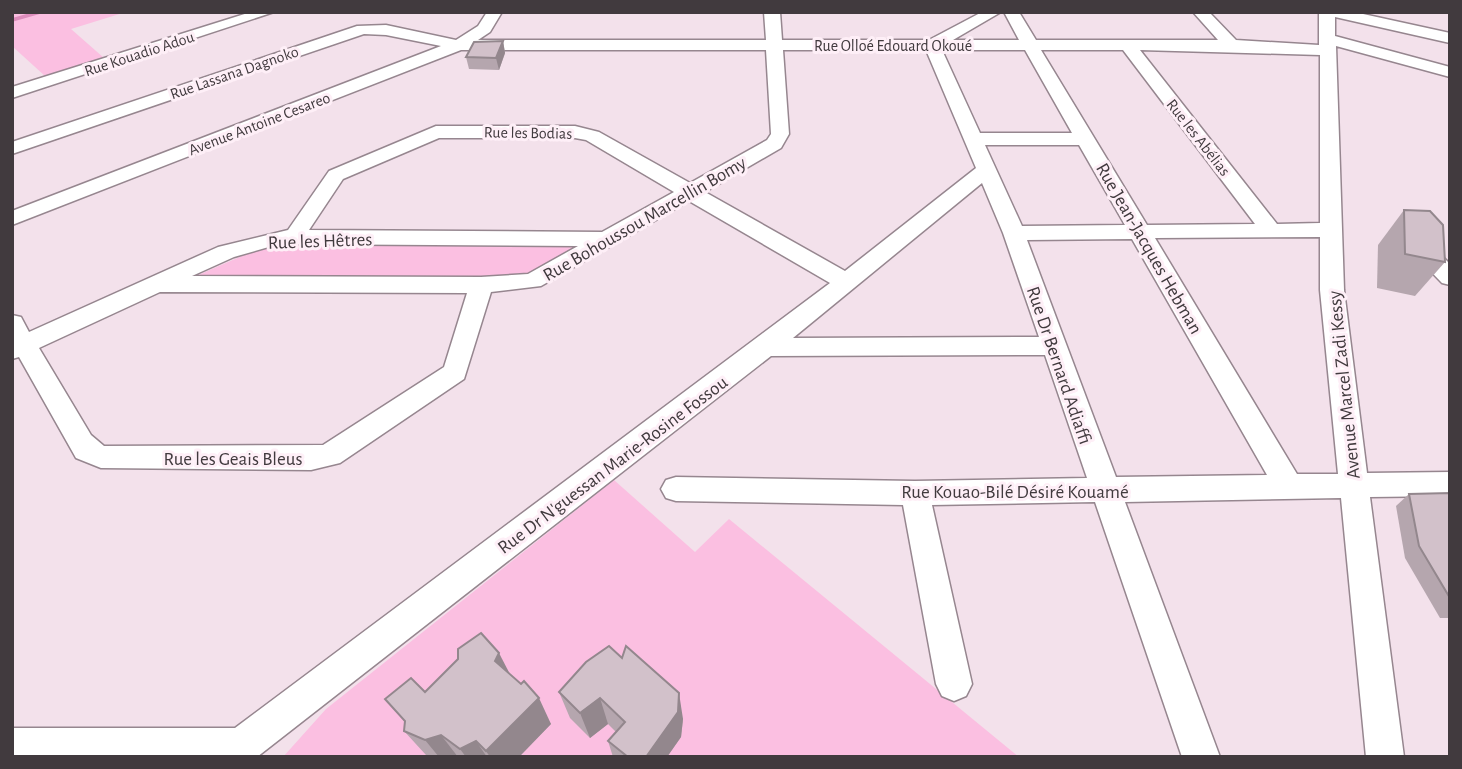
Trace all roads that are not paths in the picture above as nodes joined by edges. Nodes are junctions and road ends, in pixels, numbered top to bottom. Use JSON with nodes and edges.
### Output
{"nodes":[{"id":1,"x":267,"y":12,"type":"edge"},
{"id":2,"x":495,"y":12,"type":"edge"},
{"id":3,"x":772,"y":12,"type":"edge"},
{"id":4,"x":994,"y":12,"type":"edge"},
{"id":5,"x":1011,"y":12,"type":"edge"},
{"id":6,"x":1200,"y":12,"type":"edge"},
{"id":7,"x":1327,"y":12,"type":"edge"},
{"id":8,"x":1332,"y":12,"type":"edge"},
{"id":9,"x":1450,"y":38,"type":"edge"},
{"id":10,"x":459,"y":45,"type":"junction"},
{"id":11,"x":932,"y":45,"type":"junction"},
{"id":12,"x":1032,"y":45,"type":"junction"},
{"id":13,"x":1128,"y":45,"type":"junction"},
{"id":14,"x":1231,"y":45,"type":"junction"},
{"id":15,"x":1327,"y":45,"type":"junction"},
{"id":16,"x":775,"y":46,"type":"junction"},
{"id":17,"x":1450,"y":72,"type":"edge"},
{"id":18,"x":12,"y":93,"type":"edge"},
{"id":19,"x":973,"y":139,"type":"junction"},
{"id":20,"x":1086,"y":139,"type":"junction"},
{"id":21,"x":12,"y":148,"type":"edge"},
{"id":22,"x":987,"y":169,"type":"junction"},
{"id":23,"x":691,"y":191,"type":"junction"},
{"id":24,"x":14,"y":215,"type":"edge"},
{"id":25,"x":1270,"y":229,"type":"junction"},
{"id":26,"x":1330,"y":230,"type":"junction"},
{"id":27,"x":1014,"y":233,"type":"junction"},
{"id":28,"x":1143,"y":234,"type":"junction"},
{"id":29,"x":293,"y":237,"type":"junction"},
{"id":30,"x":609,"y":239,"type":"junction"},
{"id":31,"x":1416,"y":243,"type":"edge"},
{"id":32,"x":1450,"y":278,"type":"edge"},
{"id":33,"x":848,"y":283,"type":"junction"},
{"id":34,"x":159,"y":284,"type":"junction"},
{"id":35,"x":481,"y":285,"type":"junction"},
{"id":36,"x":17,"y":339,"type":"edge"},
{"id":37,"x":1053,"y":346,"type":"junction"},
{"id":38,"x":765,"y":347,"type":"junction"},
{"id":39,"x":1450,"y":484,"type":"edge"},
{"id":40,"x":1287,"y":485,"type":"junction"},
{"id":41,"x":1353,"y":485,"type":"junction"},
{"id":42,"x":676,"y":489,"type":"dead end"},
{"id":43,"x":1105,"y":491,"type":"junction"},
{"id":44,"x":915,"y":493,"type":"junction"},
{"id":45,"x":954,"y":684,"type":"dead end"},
{"id":46,"x":12,"y":746,"type":"edge"},
{"id":47,"x":239,"y":751,"type":"edge"},
{"id":48,"x":1201,"y":757,"type":"edge"},
{"id":49,"x":1385,"y":757,"type":"edge"}],
"edges":[{"from":1,"to":18,"type":"street","name":"Rue Kouadio Adou"},
{"from":2,"to":10,"type":"street","name":"Avenue Antoine Cesareo"},
{"from":3,"to":16,"type":"street"},
{"from":4,"to":11,"type":"street"},
{"from":5,"to":12,"type":"street","name":"Rue Jean-Jacques Hebman"},
{"from":6,"to":14,"type":"street"},
{"from":7,"to":15,"type":"street","name":"Avenue Marcel Zadi Kessy"},
{"from":8,"to":9,"type":"street"},
{"from":10,"to":16,"type":"street","name":"Rue Olloé Edouard Okoué"},
{"from":10,"to":21,"type":"street","name":"Rue Lassana Dagnoko"},
{"from":10,"to":24,"type":"street","name":"Avenue Antoine Cesareo"},
{"from":11,"to":12,"type":"street","name":"Rue Olloé Edouard Okoué"},
{"from":11,"to":16,"type":"street","name":"Rue Olloé Edouard Okoué"},
{"from":11,"to":19,"type":"street","name":"Rue Dr Bernard Adiaffi"},
{"from":12,"to":13,"type":"street","name":"Rue Olloé Edouard Okoué"},
{"from":12,"to":20,"type":"street","name":"Rue Jean-Jacques Hebman"},
{"from":13,"to":14,"type":"street","name":"Rue Olloé Edouard Okoué"},
{"from":13,"to":25,"type":"street","name":"Rue les Abélias"},
{"from":14,"to":15,"type":"street","name":"Rue Olloé Edouard Okoué"},
{"from":15,"to":17,"type":"street","name":"Rue Olloé Edouard Okoué"},
{"from":15,"to":26,"type":"street","name":"Avenue Marcel Zadi Kessy"},
{"from":16,"to":23,"type":"street","name":"Rue Bohoussou Marcellin Bomy"},
{"from":19,"to":20,"type":"street"},
{"from":19,"to":22,"type":"street","name":"Rue Dr Bernard Adiaffi"},
{"from":20,"to":28,"type":"street","name":"Rue Jean-Jacques Hebman"},
{"from":22,"to":27,"type":"street","name":"Rue Dr Bernard Adiaffi"},
{"from":22,"to":33,"type":"street","name":"Rue Dr N'guessan Marie-Rosine Fossou"},
{"from":23,"to":29,"type":"street","name":"Rue les Bodias"},
{"from":23,"to":30,"type":"street","name":"Rue Bohoussou Marcellin Bomy"},
{"from":23,"to":33,"type":"street","name":"Rue les Bodias"},
{"from":25,"to":26,"type":"street"},
{"from":25,"to":28,"type":"street"},
{"from":26,"to":41,"type":"street","name":"Avenue Marcel Zadi Kessy"},
{"from":27,"to":28,"type":"street"},
{"from":27,"to":37,"type":"street","name":"Rue Dr Bernard Adiaffi"},
{"from":28,"to":40,"type":"street","name":"Rue Jean-Jacques Hebman"},
{"from":29,"to":30,"type":"street","name":"Rue les Hêtres"},
{"from":29,"to":34,"type":"street","name":"Rue les Hêtres"},
{"from":30,"to":35,"type":"street","name":"Rue Bohoussou Marcellin Bomy"},
{"from":31,"to":32,"type":"street"},
{"from":33,"to":38,"type":"street","name":"Rue Dr N'guessan Marie-Rosine Fossou"},
{"from":34,"to":35,"type":"street","name":"Rue Bohoussou Marcellin Bomy"},
{"from":34,"to":36,"type":"street","name":"Rue les Hêtres"},
{"from":35,"to":36,"type":"street","name":"Rue les Geais Bleus"},
{"from":37,"to":38,"type":"street"},
{"from":37,"to":43,"type":"street","name":"Rue Dr Bernard Adiaffi"},
{"from":38,"to":47,"type":"street","name":"Rue Dr N'guessan Marie-Rosine Fossou"},
{"from":39,"to":41,"type":"street","name":"Rue Kouao-Bilé Désiré Kouamé"},
{"from":40,"to":41,"type":"street","name":"Rue Kouao-Bilé Désiré Kouamé"},
{"from":40,"to":43,"type":"street","name":"Rue Kouao-Bilé Désiré Kouamé"},
{"from":41,"to":49,"type":"street","name":"Avenue Marcel Zadi Kessy"},
{"from":42,"to":44,"type":"street","name":"Rue Kouao-Bilé Désiré Kouamé"},
{"from":43,"to":44,"type":"street","name":"Rue Kouao-Bilé Désiré Kouamé"},
{"from":43,"to":48,"type":"street","name":"Rue Dr Bernard Adiaffi"},
{"from":44,"to":45,"type":"street"},
{"from":46,"to":47,"type":"street"}]}
